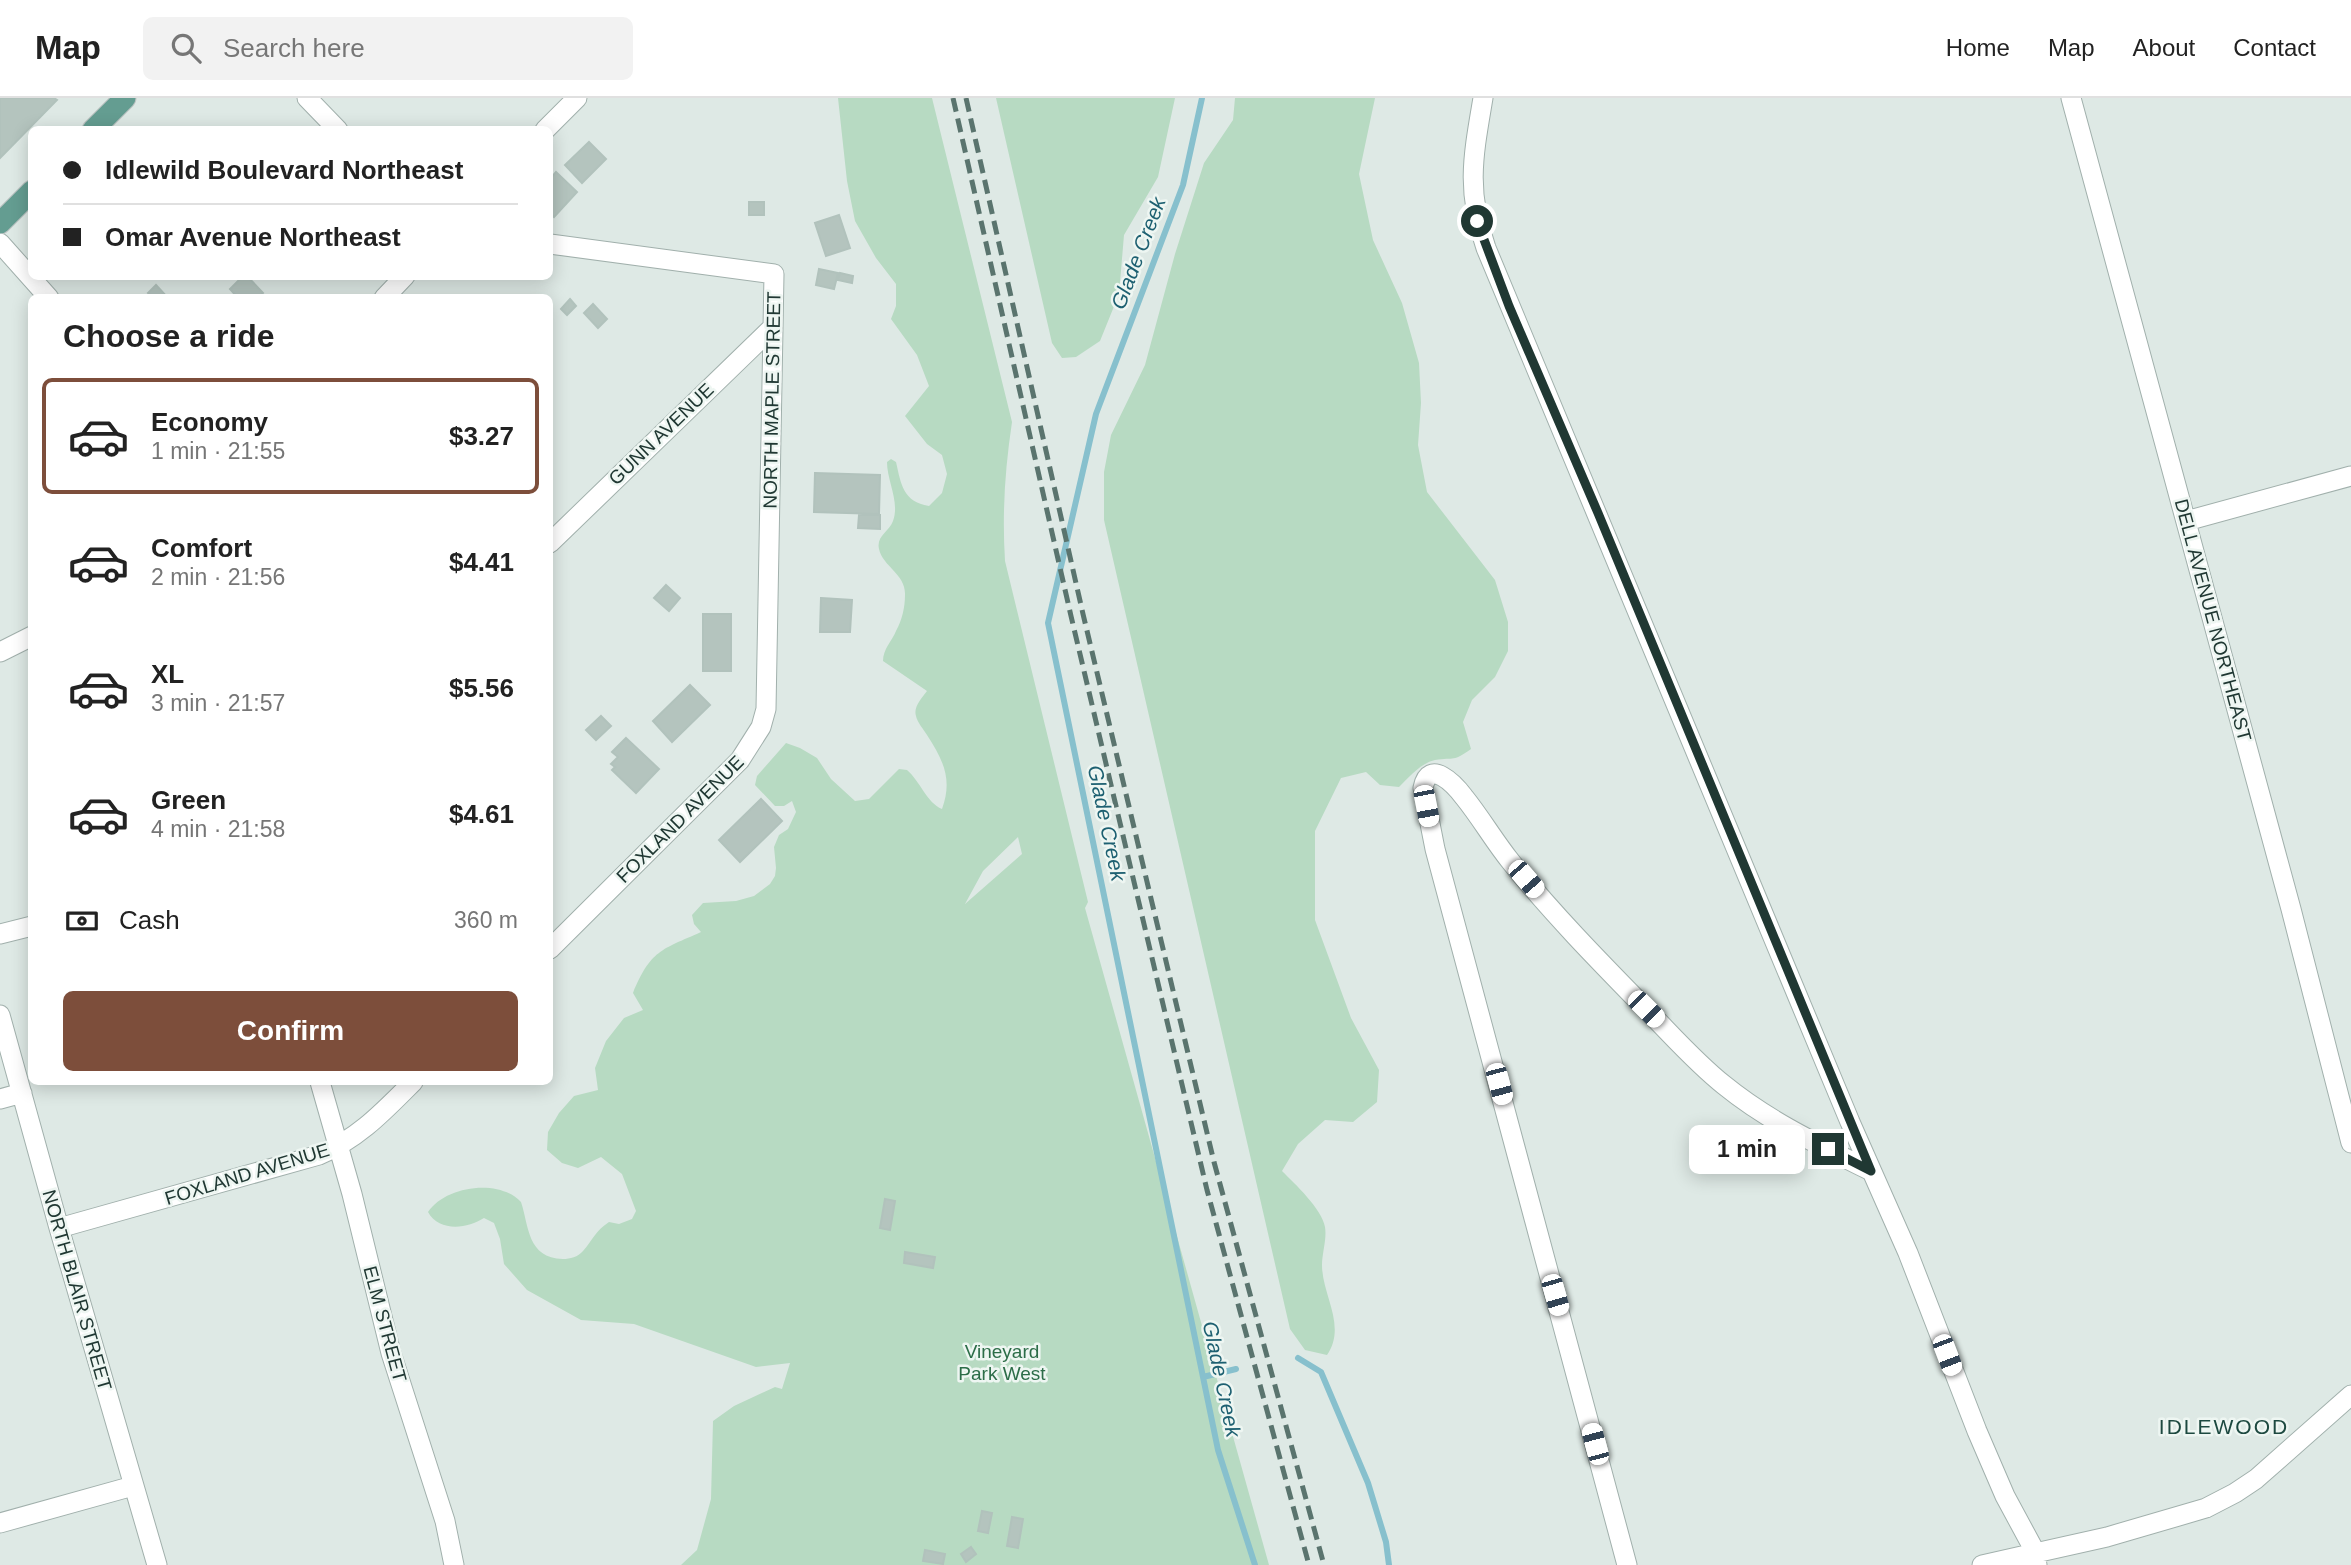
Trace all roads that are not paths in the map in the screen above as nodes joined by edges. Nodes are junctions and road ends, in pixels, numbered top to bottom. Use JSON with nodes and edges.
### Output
{"nodes":[{"id":1,"x":125,"y":98,"type":"edge"},
{"id":2,"x":307,"y":98,"type":"edge"},
{"id":3,"x":577,"y":98,"type":"edge"},
{"id":4,"x":1483,"y":98,"type":"edge"},
{"id":5,"x":2071,"y":98,"type":"edge"},
{"id":6,"x":97,"y":126,"type":"edge"},
{"id":7,"x":334,"y":126,"type":"edge"},
{"id":8,"x":549,"y":126,"type":"edge"},
{"id":9,"x":28,"y":195,"type":"edge"},
{"id":10,"x":0,"y":223,"type":"edge"},
{"id":11,"x":0,"y":243,"type":"edge"},
{"id":12,"x":553,"y":244,"type":"edge"},
{"id":13,"x":28,"y":274,"type":"edge"},
{"id":14,"x":33,"y":280,"type":"edge"},
{"id":15,"x":401,"y":280,"type":"edge"},
{"id":16,"x":45,"y":294,"type":"edge"},
{"id":17,"x":388,"y":294,"type":"edge"},
{"id":18,"x":773,"y":327,"type":"junction"},
{"id":19,"x":2351,"y":476,"type":"edge"},
{"id":20,"x":2186,"y":521,"type":"junction"},
{"id":21,"x":553,"y":540,"type":"edge"},
{"id":22,"x":28,"y":638,"type":"edge"},
{"id":23,"x":0,"y":652,"type":"edge"},
{"id":24,"x":749,"y":748,"type":"joint"},
{"id":25,"x":28,"y":927,"type":"edge"},
{"id":26,"x":0,"y":934,"type":"edge"},
{"id":27,"x":553,"y":946,"type":"edge"},
{"id":28,"x":0,"y":1015,"type":"edge"},
{"id":29,"x":321,"y":1085,"type":"edge"},
{"id":30,"x":410,"y":1085,"type":"edge"},
{"id":31,"x":22,"y":1093,"type":"junction"},
{"id":32,"x":0,"y":1099,"type":"edge"},
{"id":33,"x":2351,"y":1143,"type":"edge"},
{"id":34,"x":338,"y":1147,"type":"junction"},
{"id":35,"x":1871,"y":1171,"type":"junction"},
{"id":36,"x":59,"y":1228,"type":"junction"},
{"id":37,"x":2351,"y":1395,"type":"edge"},
{"id":38,"x":133,"y":1486,"type":"junction"},
{"id":39,"x":0,"y":1523,"type":"edge"},
{"id":40,"x":2036,"y":1559,"type":"edge"},
{"id":41,"x":156,"y":1565,"type":"edge"},
{"id":42,"x":454,"y":1565,"type":"edge"},
{"id":43,"x":1627,"y":1565,"type":"edge"},
{"id":44,"x":1982,"y":1565,"type":"edge"}],
"edges":[{"from":1,"to":6,"type":"main road"},
{"from":2,"to":7,"type":"street"},
{"from":3,"to":8,"type":"street"},
{"from":4,"to":35,"type":"street"},
{"from":5,"to":20,"type":"street","name":"DELL AVENUE NORTHEAST"},
{"from":9,"to":10,"type":"main road"},
{"from":11,"to":13,"type":"street"},
{"from":12,"to":18,"type":"street","name":"NORTH MAPLE STREET"},
{"from":14,"to":16,"type":"street"},
{"from":15,"to":17,"type":"street"},
{"from":18,"to":21,"type":"street","name":"GUNN AVENUE"},
{"from":18,"to":24,"type":"street","name":"NORTH MAPLE STREET"},
{"from":19,"to":20,"type":"street"},
{"from":20,"to":33,"type":"street","name":"DELL AVENUE NORTHEAST"},
{"from":22,"to":23,"type":"street"},
{"from":24,"to":27,"type":"street","name":"FOXLAND AVENUE"},
{"from":25,"to":26,"type":"street"},
{"from":28,"to":31,"type":"street","name":"NORTH BLAIR STREET"},
{"from":29,"to":34,"type":"street","name":"ELM STREET"},
{"from":30,"to":34,"type":"street","name":"FOXLAND AVENUE"},
{"from":31,"to":32,"type":"street"},
{"from":31,"to":36,"type":"street","name":"NORTH BLAIR STREET"},
{"from":34,"to":36,"type":"street","name":"FOXLAND AVENUE"},
{"from":34,"to":42,"type":"street","name":"ELM STREET"},
{"from":35,"to":40,"type":"street"},
{"from":35,"to":43,"type":"street"},
{"from":36,"to":38,"type":"street","name":"NORTH BLAIR STREET"},
{"from":37,"to":40,"type":"street"},
{"from":38,"to":39,"type":"street"},
{"from":38,"to":41,"type":"street","name":"NORTH BLAIR STREET"},
{"from":40,"to":44,"type":"street"}]}
